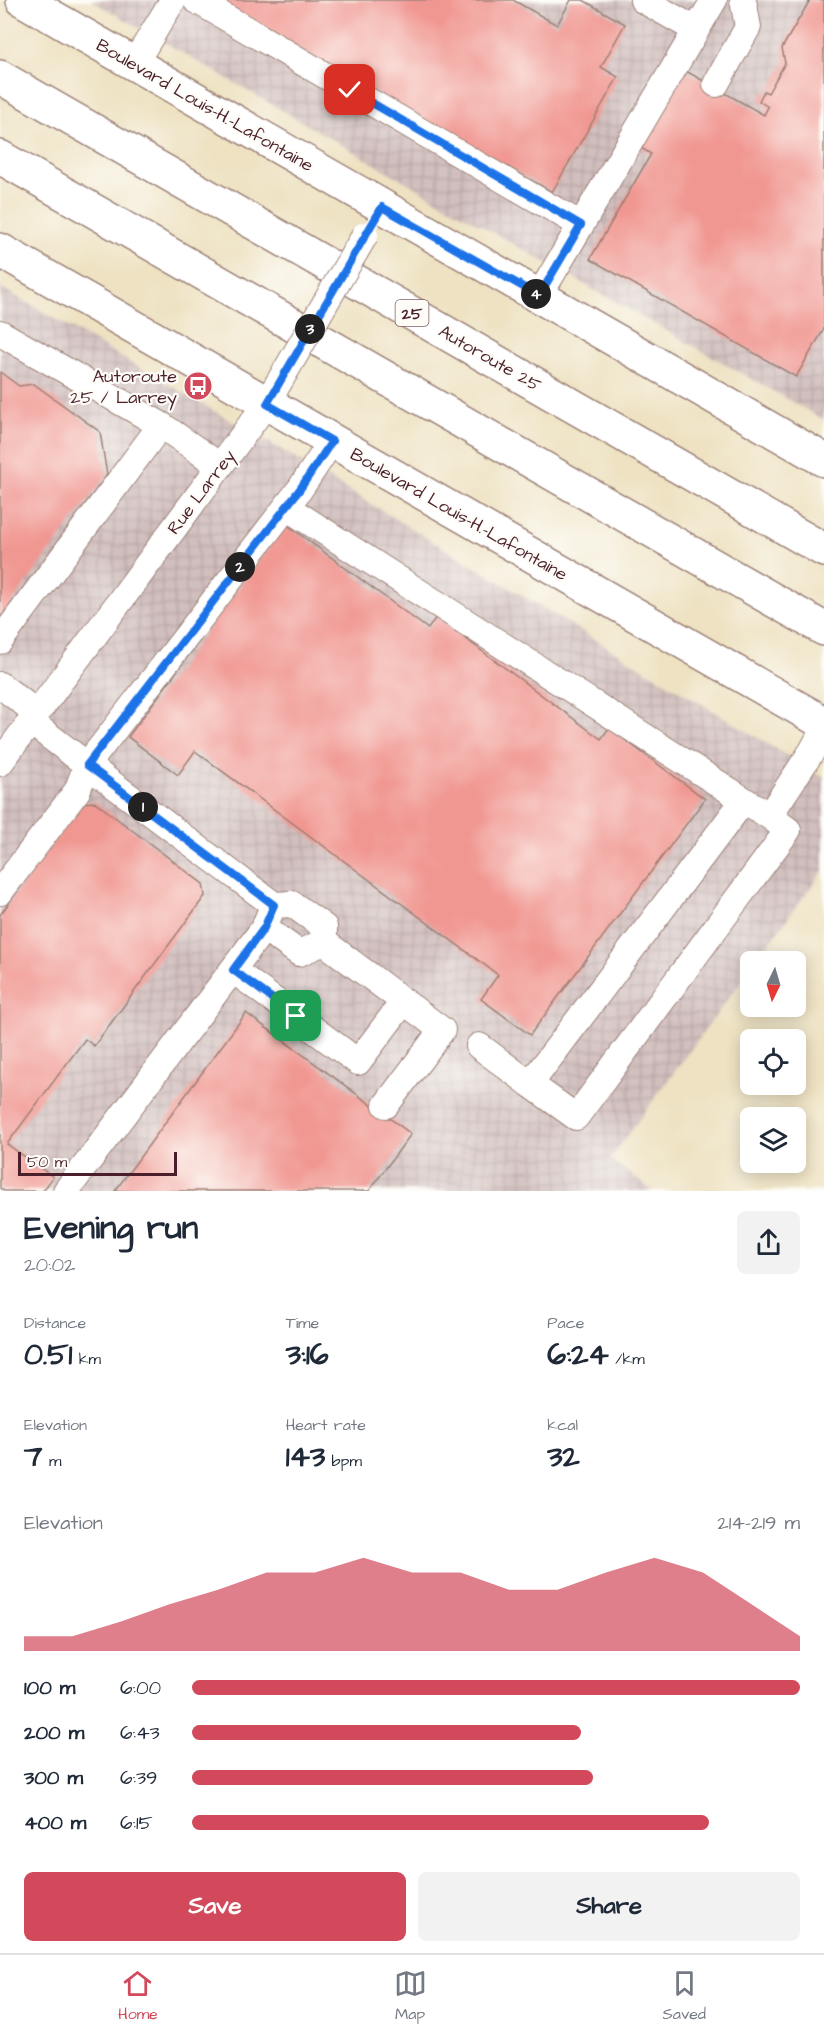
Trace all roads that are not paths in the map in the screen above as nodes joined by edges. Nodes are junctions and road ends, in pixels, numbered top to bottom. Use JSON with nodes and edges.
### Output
{"nodes":[{"id":1,"x":23,"y":0,"type":"edge"},
{"id":2,"x":173,"y":0,"type":"edge"},
{"id":3,"x":196,"y":0,"type":"edge"},
{"id":4,"x":643,"y":0,"type":"edge"},
{"id":5,"x":714,"y":0,"type":"edge"},
{"id":6,"x":743,"y":0,"type":"edge"},
{"id":7,"x":696,"y":30,"type":"junction"},
{"id":8,"x":134,"y":64,"type":"junction"},
{"id":9,"x":0,"y":77,"type":"edge"},
{"id":10,"x":716,"y":84,"type":"dead end"},
{"id":11,"x":0,"y":158,"type":"edge"},
{"id":12,"x":382,"y":207,"type":"junction"},
{"id":13,"x":581,"y":225,"type":"junction"},
{"id":14,"x":0,"y":250,"type":"edge"},
{"id":15,"x":539,"y":296,"type":"junction"},
{"id":16,"x":0,"y":333,"type":"edge"},
{"id":17,"x":267,"y":404,"type":"junction"},
{"id":18,"x":160,"y":424,"type":"junction"},
{"id":19,"x":332,"y":441,"type":"junction"},
{"id":20,"x":822,"y":455,"type":"edge"},
{"id":21,"x":220,"y":466,"type":"junction"},
{"id":22,"x":286,"y":507,"type":"junction"},
{"id":23,"x":824,"y":550,"type":"edge"},
{"id":24,"x":824,"y":629,"type":"edge"},
{"id":25,"x":0,"y":641,"type":"edge"},
{"id":26,"x":0,"y":685,"type":"edge"},
{"id":27,"x":34,"y":718,"type":"junction"},
{"id":28,"x":824,"y":723,"type":"edge"},
{"id":29,"x":824,"y":729,"type":"edge"},
{"id":30,"x":0,"y":763,"type":"edge"},
{"id":31,"x":87,"y":765,"type":"junction"},
{"id":32,"x":744,"y":800,"type":"junction"},
{"id":33,"x":769,"y":816,"type":"junction"},
{"id":34,"x":0,"y":892,"type":"edge"},
{"id":35,"x":274,"y":905,"type":"junction"},
{"id":36,"x":264,"y":928,"type":"junction"},
{"id":37,"x":324,"y":942,"type":"junction"},
{"id":38,"x":233,"y":970,"type":"junction"},
{"id":39,"x":404,"y":1001,"type":"junction"},
{"id":40,"x":479,"y":1046,"type":"dead end"},
{"id":41,"x":530,"y":1084,"type":"junction"},
{"id":42,"x":386,"y":1105,"type":"dead end"},
{"id":43,"x":66,"y":1191,"type":"edge"}],
"edges":[{"from":1,"to":8,"type":"main road","name":"Boulevard Louis-H.-Lafontaine"},
{"from":2,"to":8,"type":"street"},
{"from":3,"to":13,"type":"street"},
{"from":4,"to":7,"type":"street"},
{"from":5,"to":7,"type":"street"},
{"from":6,"to":10,"type":"street"},
{"from":7,"to":13,"type":"street"},
{"from":8,"to":12,"type":"main road","name":"Boulevard Louis-H.-Lafontaine"},
{"from":9,"to":23,"type":"main road","name":"Autoroute 25","number":"25"},
{"from":11,"to":24,"type":"main road"},
{"from":12,"to":15,"type":"main road","name":"Boulevard Louis-H.-Lafontaine"},
{"from":12,"to":17,"type":"street","name":"Rue Larrey","bridge":true},
{"from":13,"to":15,"type":"street"},
{"from":14,"to":17,"type":"main road","name":"Boulevard Louis-H.-Lafontaine"},
{"from":15,"to":20,"type":"main road","name":"Boulevard Louis-H.-Lafontaine"},
{"from":16,"to":18,"type":"street"},
{"from":17,"to":19,"type":"main road","name":"Boulevard Louis-H.-Lafontaine"},
{"from":17,"to":21,"type":"street","name":"Rue Larrey"},
{"from":18,"to":21,"type":"street"},
{"from":18,"to":25,"type":"street"},
{"from":19,"to":22,"type":"street"},
{"from":19,"to":28,"type":"main road","name":"Boulevard Louis-H.-Lafontaine"},
{"from":21,"to":27,"type":"street","name":"Rue Larrey"},
{"from":22,"to":31,"type":"street"},
{"from":22,"to":32,"type":"street"},
{"from":26,"to":27,"type":"street"},
{"from":27,"to":30,"type":"street","name":"Rue Larrey"},
{"from":27,"to":31,"type":"street"},
{"from":29,"to":33,"type":"street"},
{"from":31,"to":34,"type":"street"},
{"from":31,"to":35,"type":"street"},
{"from":32,"to":33,"type":"street"},
{"from":32,"to":41,"type":"street"},
{"from":33,"to":41,"type":"street"},
{"from":35,"to":36,"type":"street"},
{"from":35,"to":37,"type":"street"},
{"from":36,"to":37,"type":"street"},
{"from":36,"to":38,"type":"street"},
{"from":37,"to":39,"type":"street"},
{"from":38,"to":39,"type":"street"},
{"from":38,"to":43,"type":"street"},
{"from":39,"to":42,"type":"street"},
{"from":40,"to":41,"type":"street"}]}
